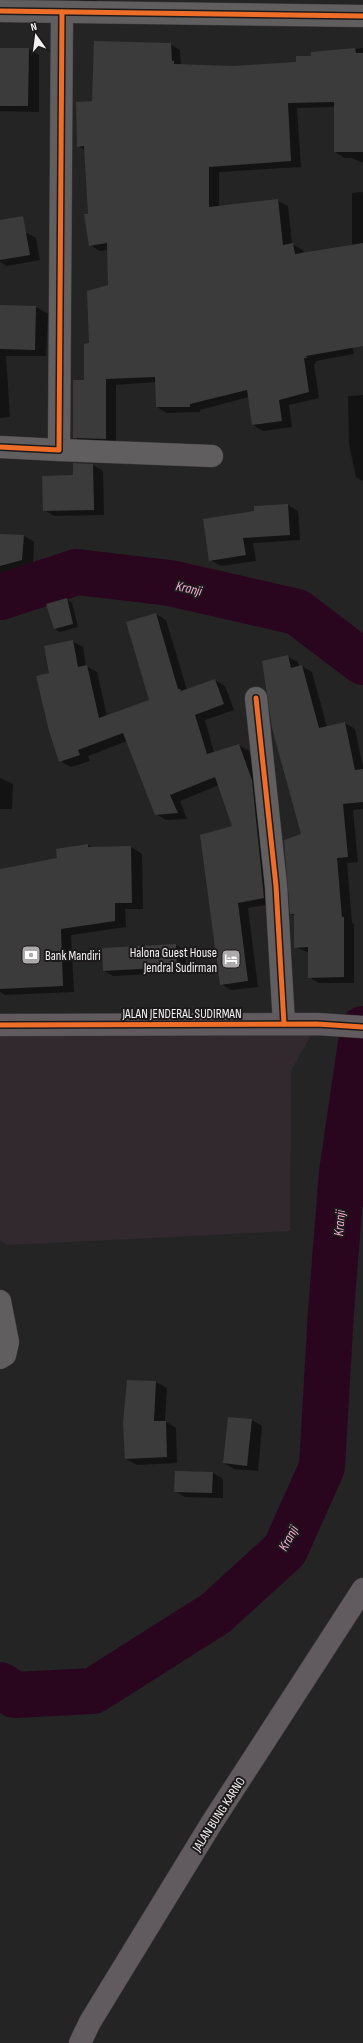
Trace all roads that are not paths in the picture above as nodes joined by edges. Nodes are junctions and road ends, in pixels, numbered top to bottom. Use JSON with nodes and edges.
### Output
{"nodes":[{"id":1,"x":0,"y":11,"type":"edge"},
{"id":2,"x":62,"y":12,"type":"junction"},
{"id":3,"x":363,"y":16,"type":"edge"},
{"id":4,"x":0,"y":447,"type":"edge"},
{"id":5,"x":60,"y":450,"type":"junction"},
{"id":6,"x":212,"y":456,"type":"dead end"},
{"id":7,"x":256,"y":698,"type":"dead end"},
{"id":8,"x":284,"y":1024,"type":"junction"},
{"id":9,"x":0,"y":1025,"type":"edge"},
{"id":10,"x":363,"y":1027,"type":"edge"},
{"id":11,"x":0,"y":1301,"type":"edge"},
{"id":12,"x":0,"y":1358,"type":"edge"},
{"id":13,"x":363,"y":1589,"type":"edge"},
{"id":14,"x":80,"y":2043,"type":"edge"}],
"edges":[{"from":1,"to":2,"type":"street"},
{"from":2,"to":3,"type":"street"},
{"from":2,"to":5,"type":"street"},
{"from":4,"to":5,"type":"street"},
{"from":5,"to":6,"type":"street"},
{"from":7,"to":8,"type":"street"},
{"from":8,"to":9,"type":"main road","name":"JALAN JENDERAL SUDIRMAN"},
{"from":8,"to":10,"type":"main road","name":"JALAN JENDERAL SUDIRMAN"},
{"from":11,"to":12,"type":"street"},
{"from":13,"to":14,"type":"main road","name":"JALAN BUNG KARNO"}]}
